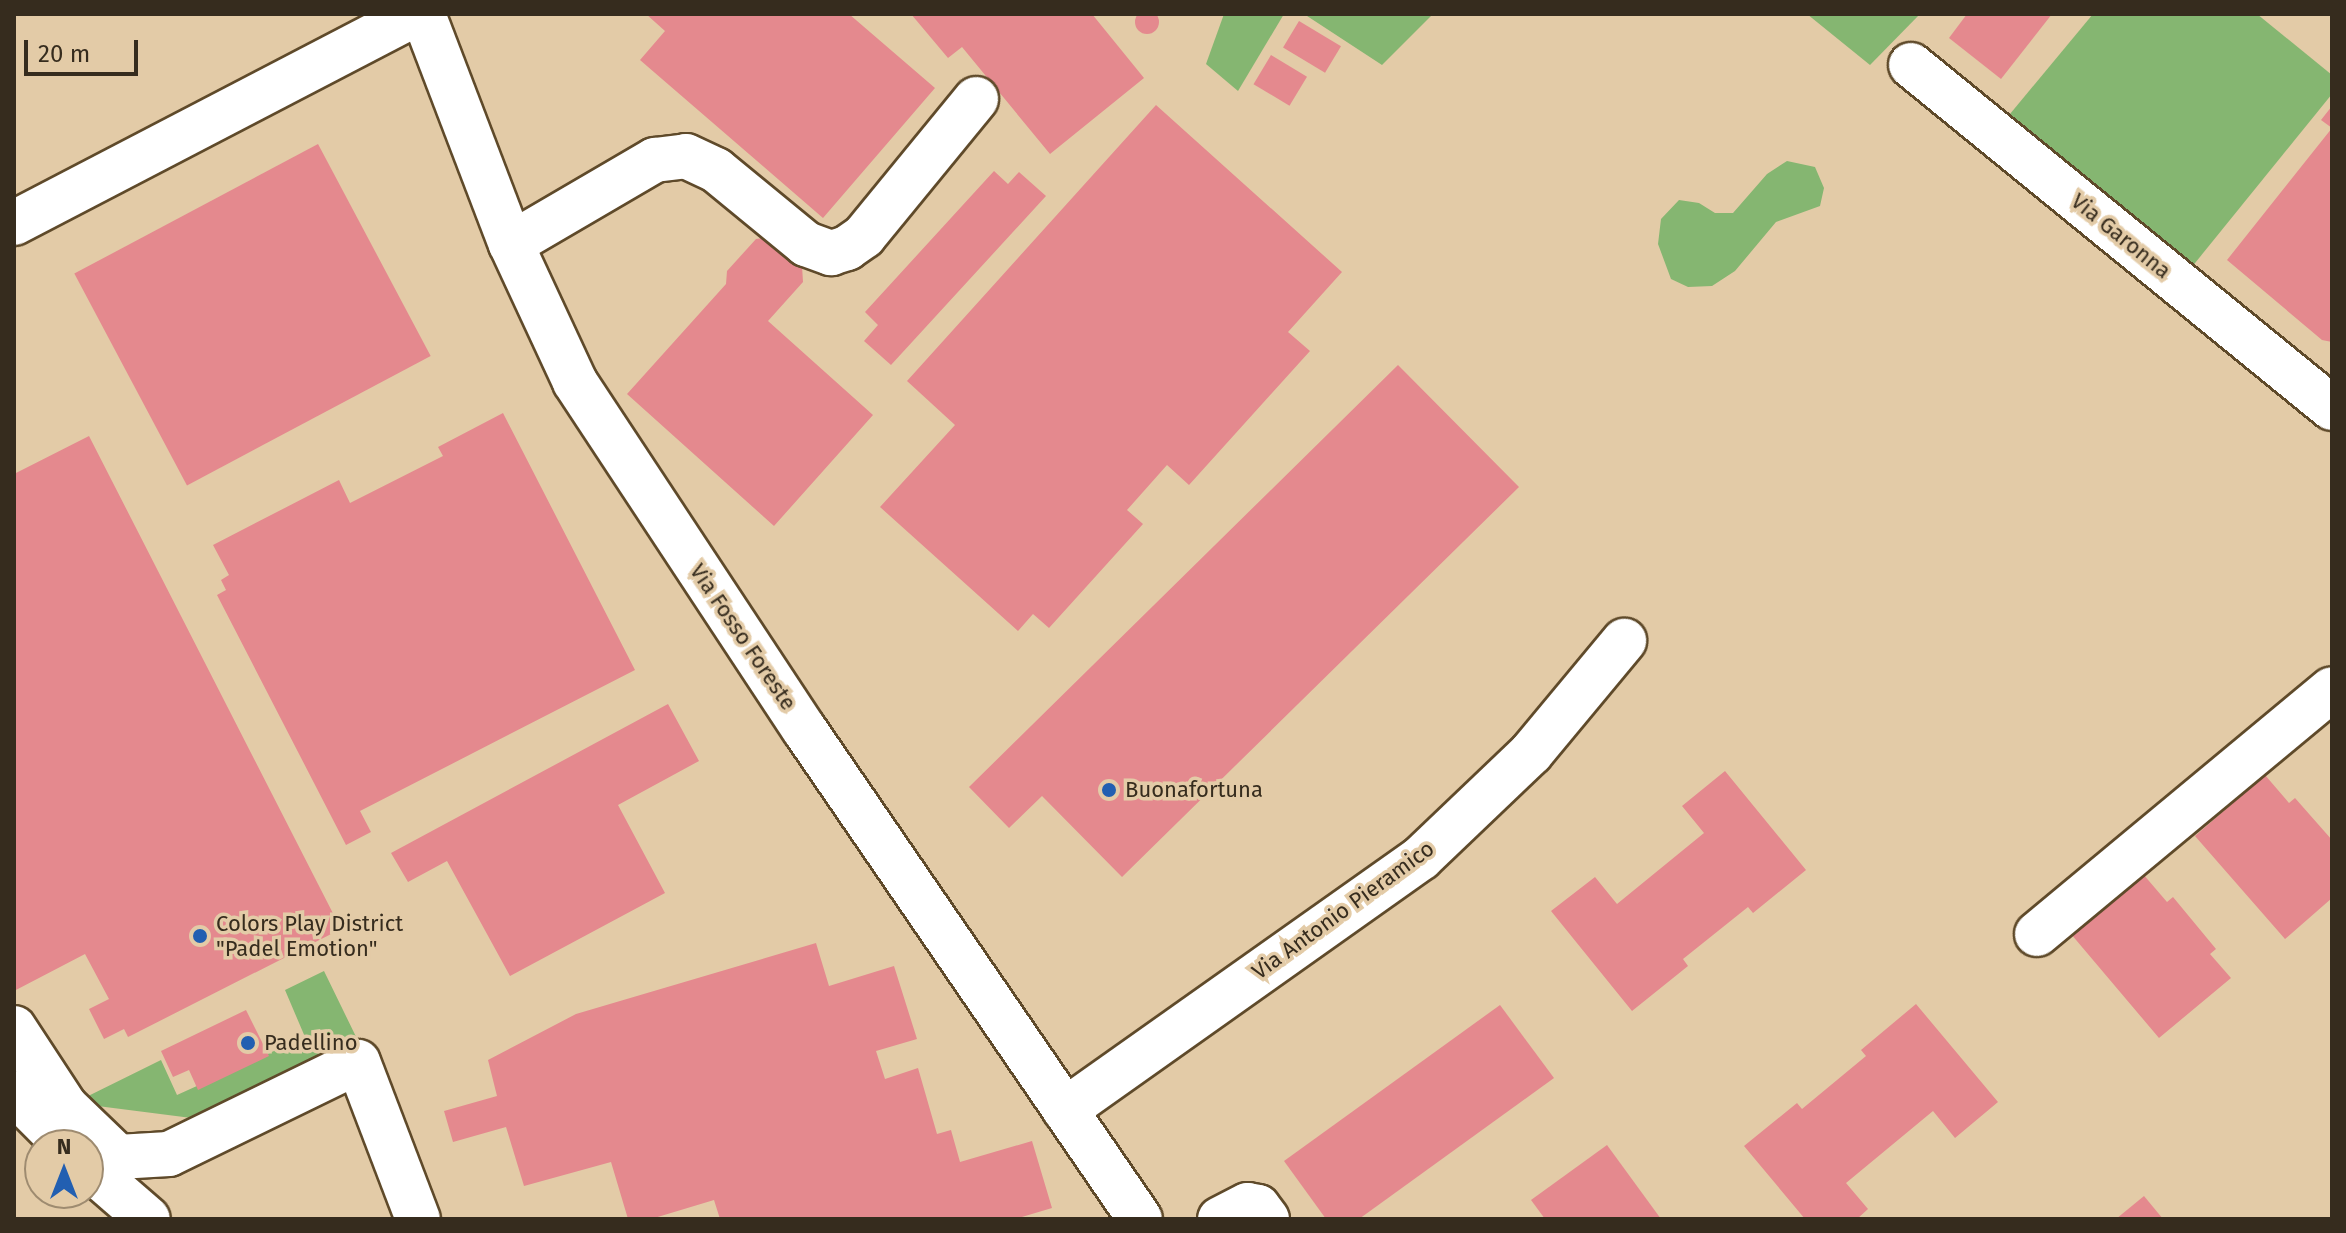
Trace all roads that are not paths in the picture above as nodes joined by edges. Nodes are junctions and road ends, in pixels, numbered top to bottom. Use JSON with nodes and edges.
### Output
{"nodes":[{"id":1,"x":415,"y":14,"type":"edge"},
{"id":2,"x":423,"y":14,"type":"edge"},
{"id":3,"x":1911,"y":65,"type":"dead end"},
{"id":4,"x":976,"y":99,"type":"dead end"},
{"id":5,"x":14,"y":223,"type":"edge"},
{"id":6,"x":511,"y":244,"type":"junction"},
{"id":7,"x":2332,"y":408,"type":"edge"},
{"id":8,"x":1624,"y":641,"type":"dead end"},
{"id":9,"x":2332,"y":689,"type":"edge"},
{"id":10,"x":2037,"y":934,"type":"dead end"},
{"id":11,"x":14,"y":1028,"type":"edge"},
{"id":12,"x":14,"y":1093,"type":"edge"},
{"id":13,"x":1065,"y":1110,"type":"junction"},
{"id":14,"x":61,"y":1129,"type":"edge"},
{"id":15,"x":65,"y":1129,"type":"edge"},
{"id":16,"x":104,"y":1151,"type":"edge"},
{"id":17,"x":104,"y":1181,"type":"edge"},
{"id":18,"x":148,"y":1219,"type":"edge"},
{"id":19,"x":418,"y":1219,"type":"edge"},
{"id":20,"x":1140,"y":1219,"type":"edge"},
{"id":21,"x":1220,"y":1219,"type":"edge"},
{"id":22,"x":1267,"y":1219,"type":"edge"}],
"edges":[{"from":1,"to":5,"type":"street"},
{"from":2,"to":6,"type":"street","name":"Via Fosso Foreste"},
{"from":3,"to":7,"type":"street","name":"Via Garonna"},
{"from":4,"to":6,"type":"street"},
{"from":6,"to":13,"type":"street","name":"Via Fosso Foreste"},
{"from":8,"to":13,"type":"street","name":"Via Antonio Pieramico"},
{"from":9,"to":10,"type":"street"},
{"from":11,"to":15,"type":"street"},
{"from":12,"to":14,"type":"street"},
{"from":13,"to":20,"type":"street","name":"Via Fosso Foreste"},
{"from":16,"to":19,"type":"street"},
{"from":17,"to":18,"type":"street"},
{"from":21,"to":22,"type":"street"}]}
